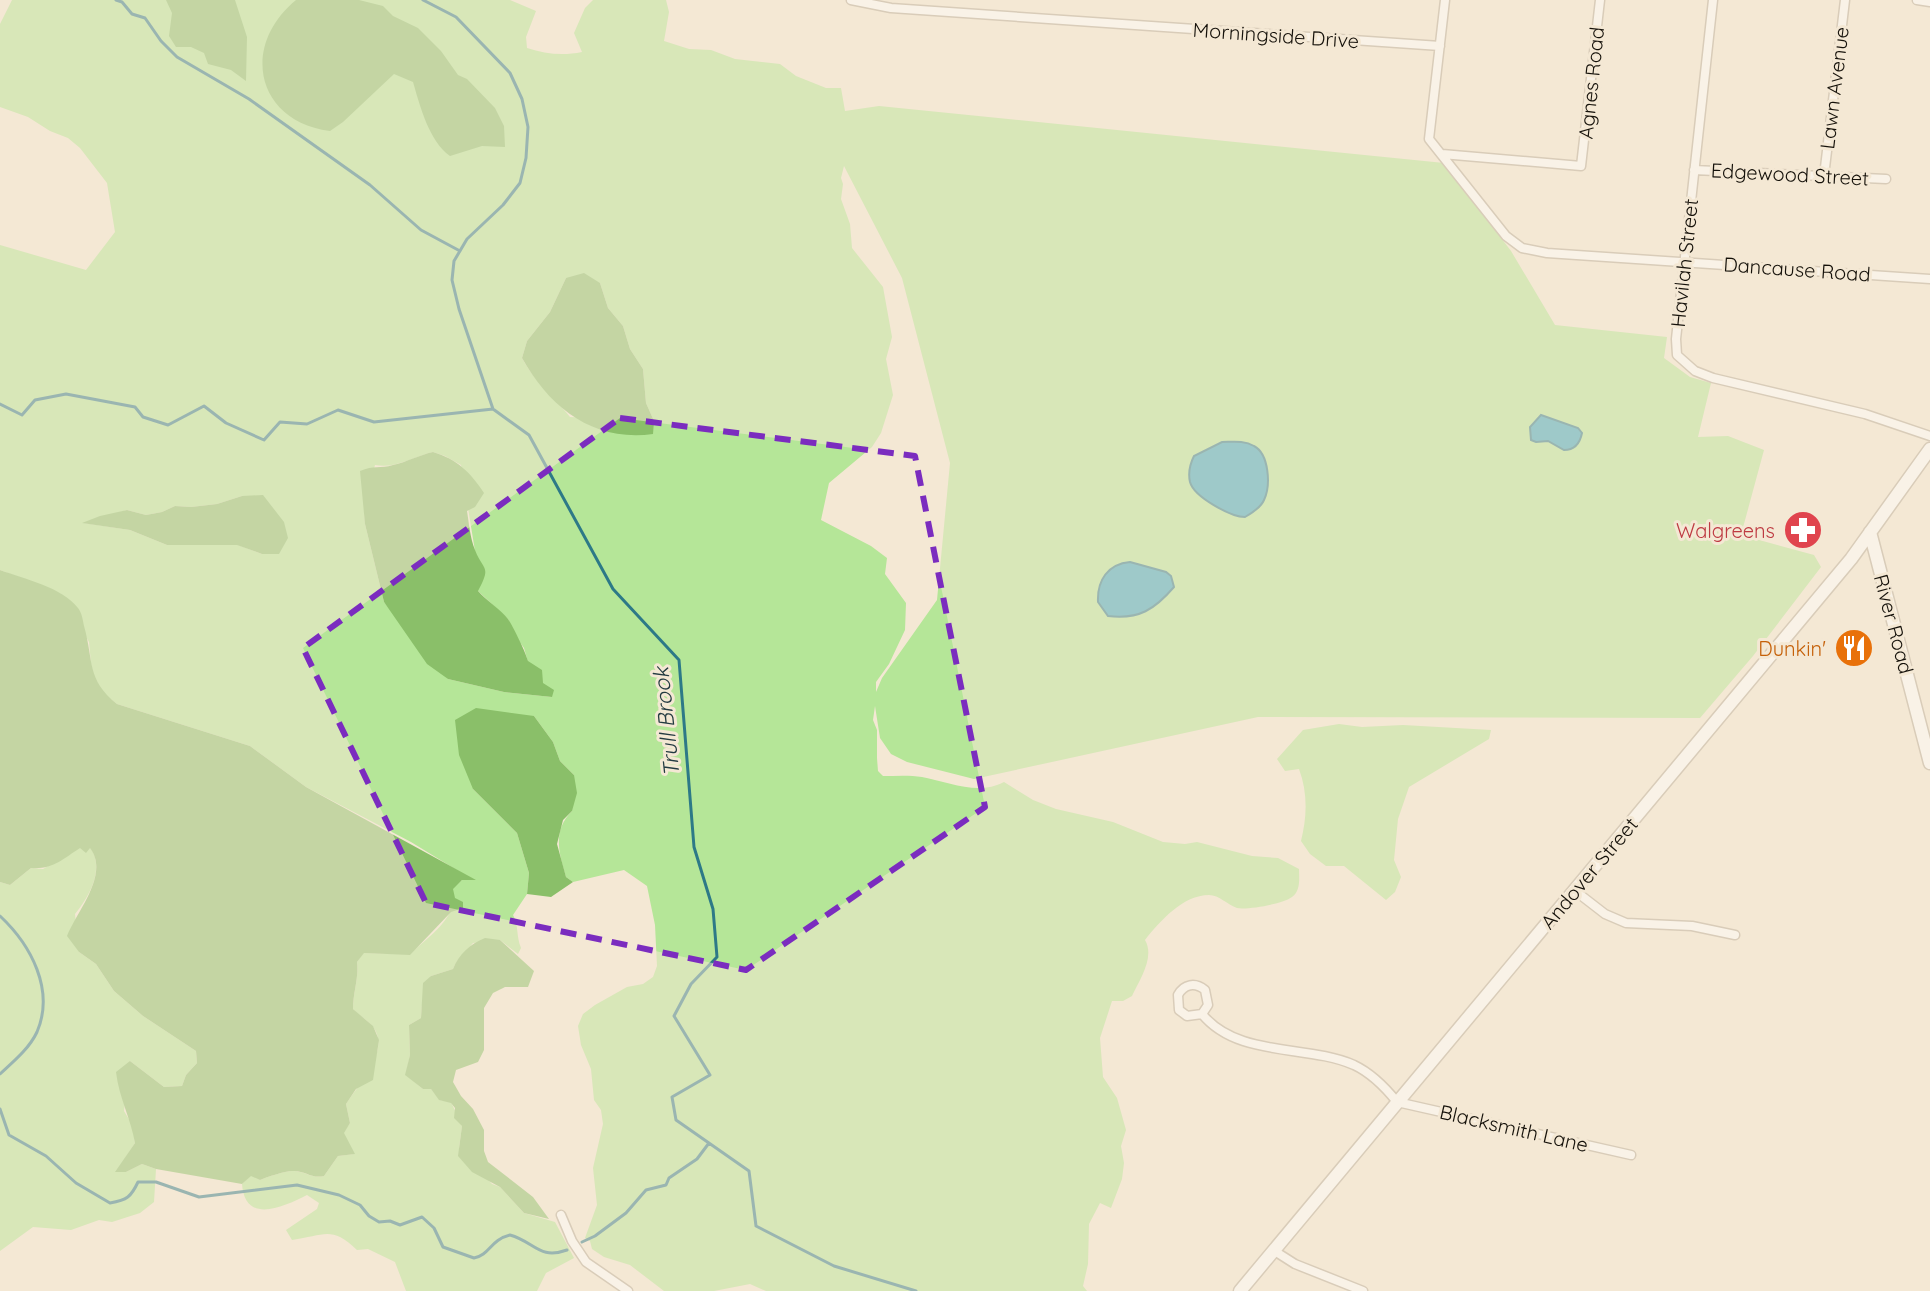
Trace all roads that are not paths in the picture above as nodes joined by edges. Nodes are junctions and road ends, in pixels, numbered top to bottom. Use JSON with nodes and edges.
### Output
{"nodes":[{"id":1,"x":851,"y":0,"type":"edge"},
{"id":2,"x":1445,"y":0,"type":"edge"},
{"id":3,"x":1600,"y":0,"type":"edge"},
{"id":4,"x":1713,"y":0,"type":"edge"},
{"id":5,"x":1845,"y":0,"type":"edge"},
{"id":6,"x":1917,"y":0,"type":"edge"},
{"id":7,"x":1930,"y":2,"type":"edge"},
{"id":8,"x":1440,"y":46,"type":"junction"},
{"id":9,"x":1442,"y":154,"type":"junction"},
{"id":10,"x":1694,"y":170,"type":"junction"},
{"id":11,"x":1824,"y":176,"type":"junction"},
{"id":12,"x":1886,"y":179,"type":"dead end"},
{"id":13,"x":1686,"y":262,"type":"junction"},
{"id":14,"x":1930,"y":279,"type":"edge"},
{"id":15,"x":1930,"y":436,"type":"edge"},
{"id":16,"x":1930,"y":449,"type":"edge"},
{"id":17,"x":1870,"y":532,"type":"junction"},
{"id":18,"x":1924,"y":717,"type":"edge"},
{"id":19,"x":1930,"y":763,"type":"edge"},
{"id":20,"x":1574,"y":890,"type":"junction"},
{"id":21,"x":1735,"y":935,"type":"dead end"},
{"id":22,"x":1202,"y":1014,"type":"junction"},
{"id":23,"x":1397,"y":1102,"type":"junction"},
{"id":24,"x":1631,"y":1155,"type":"dead end"},
{"id":25,"x":561,"y":1215,"type":"dead end"},
{"id":26,"x":1273,"y":1250,"type":"junction"},
{"id":27,"x":628,"y":1291,"type":"edge"},
{"id":28,"x":1240,"y":1291,"type":"edge"},
{"id":29,"x":1363,"y":1291,"type":"edge"}],
"edges":[{"from":1,"to":8,"type":"street","name":"Morningside Drive"},
{"from":2,"to":8,"type":"street"},
{"from":3,"to":9,"type":"street","name":"Agnes Road"},
{"from":4,"to":10,"type":"street","name":"Havilah Street"},
{"from":5,"to":11,"type":"street","name":"Lawn Avenue"},
{"from":6,"to":7,"type":"street"},
{"from":8,"to":9,"type":"street"},
{"from":9,"to":13,"type":"street","name":"Dancause Road"},
{"from":10,"to":11,"type":"street","name":"Edgewood Street"},
{"from":10,"to":13,"type":"street","name":"Havilah Street"},
{"from":11,"to":12,"type":"street","name":"Edgewood Street"},
{"from":13,"to":14,"type":"street","name":"Dancause Road"},
{"from":13,"to":15,"type":"street","name":"Havilah Street"},
{"from":16,"to":17,"type":"main road","name":"Andover Street"},
{"from":17,"to":18,"type":"main road","name":"River Road"},
{"from":17,"to":20,"type":"main road","name":"Andover Street"},
{"from":18,"to":19,"type":"main road","name":"River Road"},
{"from":20,"to":21,"type":"street"},
{"from":20,"to":23,"type":"main road","name":"Andover Street"},
{"from":22,"to":22,"type":"street"},
{"from":22,"to":23,"type":"street"},
{"from":23,"to":24,"type":"street","name":"Blacksmith Lane"},
{"from":23,"to":26,"type":"main road","name":"Andover Street"},
{"from":25,"to":27,"type":"street"},
{"from":26,"to":28,"type":"main road","name":"Andover Street"},
{"from":26,"to":29,"type":"street"}]}
